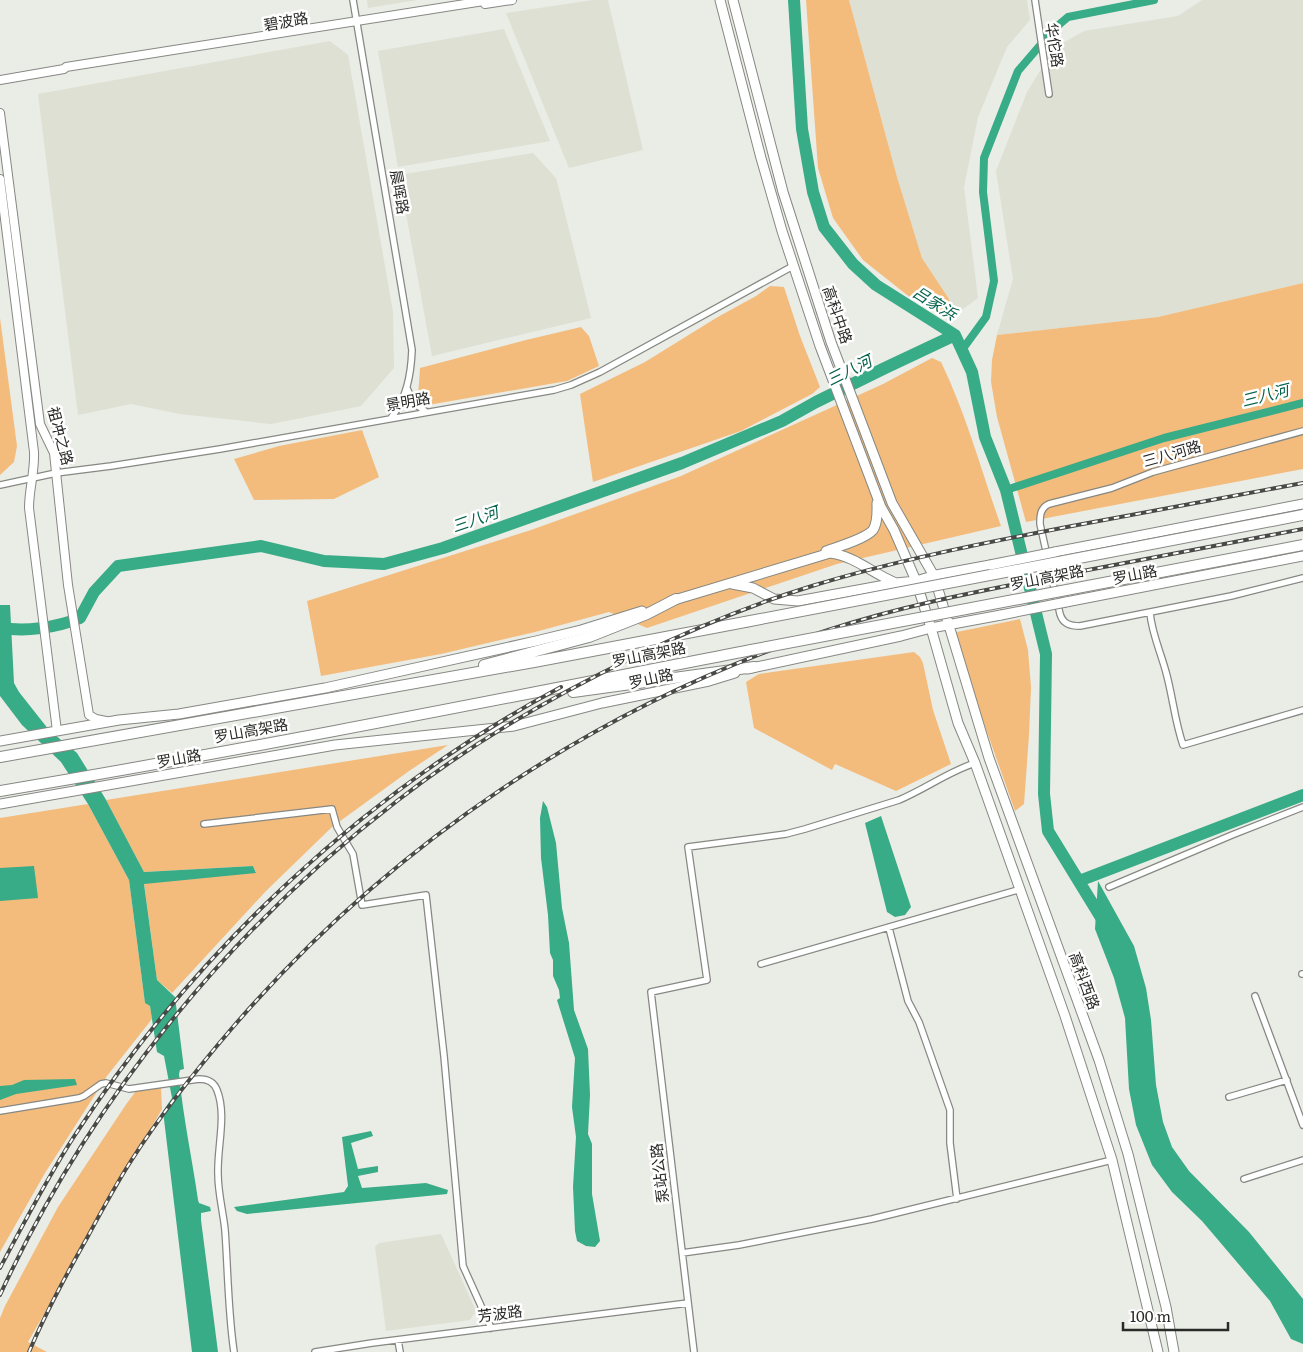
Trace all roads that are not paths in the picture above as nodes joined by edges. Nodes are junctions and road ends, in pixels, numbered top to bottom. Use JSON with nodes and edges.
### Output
{"nodes":[{"id":1,"x":354,"y":0,"type":"edge"},
{"id":2,"x":490,"y":0,"type":"edge"},
{"id":3,"x":512,"y":0,"type":"edge"},
{"id":4,"x":720,"y":0,"type":"edge"},
{"id":5,"x":733,"y":0,"type":"edge"},
{"id":6,"x":1035,"y":0,"type":"edge"},
{"id":7,"x":357,"y":22,"type":"junction"},
{"id":8,"x":0,"y":80,"type":"edge"},
{"id":9,"x":1049,"y":94,"type":"dead end"},
{"id":10,"x":0,"y":113,"type":"edge"},
{"id":11,"x":0,"y":179,"type":"edge"},
{"id":12,"x":793,"y":266,"type":"junction"},
{"id":13,"x":407,"y":388,"type":"junction"},
{"id":14,"x":426,"y":412,"type":"junction"},
{"id":15,"x":391,"y":418,"type":"junction"},
{"id":16,"x":1303,"y":431,"type":"edge"},
{"id":17,"x":56,"y":473,"type":"junction"},
{"id":18,"x":34,"y":477,"type":"junction"},
{"id":19,"x":0,"y":485,"type":"edge"},
{"id":20,"x":877,"y":498,"type":"junction"},
{"id":21,"x":1303,"y":504,"type":"edge"},
{"id":22,"x":1303,"y":515,"type":"edge"},
{"id":23,"x":1303,"y":545,"type":"edge"},
{"id":24,"x":1303,"y":556,"type":"edge"},
{"id":25,"x":812,"y":557,"type":"junction"},
{"id":26,"x":934,"y":576,"type":"junction"},
{"id":27,"x":1303,"y":578,"type":"edge"},
{"id":28,"x":916,"y":581,"type":"junction"},
{"id":29,"x":896,"y":583,"type":"junction"},
{"id":30,"x":727,"y":584,"type":"junction"},
{"id":31,"x":676,"y":599,"type":"junction"},
{"id":32,"x":1150,"y":613,"type":"junction"},
{"id":33,"x":949,"y":625,"type":"junction"},
{"id":34,"x":931,"y":628,"type":"junction"},
{"id":35,"x":754,"y":667,"type":"junction"},
{"id":36,"x":447,"y":677,"type":"junction"},
{"id":37,"x":451,"y":710,"type":"junction"},
{"id":38,"x":1303,"y":710,"type":"edge"},
{"id":39,"x":108,"y":722,"type":"junction"},
{"id":40,"x":57,"y":731,"type":"junction"},
{"id":41,"x":0,"y":742,"type":"edge"},
{"id":42,"x":0,"y":757,"type":"edge"},
{"id":43,"x":975,"y":763,"type":"junction"},
{"id":44,"x":0,"y":791,"type":"edge"},
{"id":45,"x":0,"y":804,"type":"edge"},
{"id":46,"x":1303,"y":807,"type":"edge"},
{"id":47,"x":204,"y":824,"type":"dead end"},
{"id":48,"x":1109,"y":887,"type":"dead end"},
{"id":49,"x":1021,"y":889,"type":"junction"},
{"id":50,"x":889,"y":928,"type":"junction"},
{"id":51,"x":761,"y":964,"type":"dead end"},
{"id":52,"x":1255,"y":996,"type":"dead end"},
{"id":53,"x":1287,"y":1080,"type":"junction"},
{"id":54,"x":1228,"y":1098,"type":"dead end"},
{"id":55,"x":0,"y":1111,"type":"edge"},
{"id":56,"x":1303,"y":1125,"type":"edge"},
{"id":57,"x":1112,"y":1160,"type":"junction"},
{"id":58,"x":1303,"y":1160,"type":"edge"},
{"id":59,"x":1244,"y":1179,"type":"dead end"},
{"id":60,"x":956,"y":1199,"type":"junction"},
{"id":61,"x":682,"y":1253,"type":"junction"},
{"id":62,"x":688,"y":1303,"type":"junction"},
{"id":63,"x":491,"y":1328,"type":"junction"},
{"id":64,"x":398,"y":1340,"type":"junction"},
{"id":65,"x":234,"y":1352,"type":"edge"},
{"id":66,"x":315,"y":1352,"type":"edge"},
{"id":67,"x":400,"y":1352,"type":"edge"},
{"id":68,"x":694,"y":1352,"type":"edge"},
{"id":69,"x":1158,"y":1352,"type":"edge"},
{"id":70,"x":1174,"y":1352,"type":"edge"}],
"edges":[{"from":1,"to":7,"type":"street","name":"晨晖路"},
{"from":2,"to":7,"type":"main road","name":"碧波路"},
{"from":3,"to":7,"type":"main road","name":"碧波路"},
{"from":4,"to":12,"type":"main road","name":"高科中路"},
{"from":5,"to":26,"type":"main road","name":"高科中路"},
{"from":6,"to":9,"type":"street","name":"华佗路"},
{"from":7,"to":8,"type":"main road","name":"碧波路"},
{"from":7,"to":13,"type":"street","name":"晨晖路"},
{"from":10,"to":17,"type":"main road","name":"祖冲之路"},
{"from":11,"to":18,"type":"main road","name":"祖冲之路"},
{"from":12,"to":14,"type":"street","name":"景明路"},
{"from":12,"to":20,"type":"main road","name":"高科中路"},
{"from":13,"to":14,"type":"street"},
{"from":13,"to":15,"type":"street","name":"晨晖路"},
{"from":14,"to":15,"type":"street","name":"景明路"},
{"from":15,"to":17,"type":"street","name":"景明路"},
{"from":16,"to":32,"type":"street","name":"三八河路"},
{"from":17,"to":18,"type":"street","name":"景明路"},
{"from":17,"to":39,"type":"main road","name":"祖冲之路"},
{"from":18,"to":19,"type":"street","name":"景明路"},
{"from":18,"to":40,"type":"main road","name":"祖冲之路"},
{"from":20,"to":25,"type":"main road"},
{"from":20,"to":28,"type":"main road","name":"高科中路"},
{"from":21,"to":26,"type":"main road","bridge":true},
{"from":22,"to":36,"type":"highway","name":"罗山高架路","bridge":true},
{"from":23,"to":37,"type":"highway","name":"罗山高架路","bridge":true},
{"from":24,"to":33,"type":"main road","name":"罗山路","bridge":true},
{"from":25,"to":29,"type":"main road"},
{"from":25,"to":30,"type":"main road"},
{"from":26,"to":28,"type":"main road"},
{"from":26,"to":33,"type":"main road","name":"高科中路"},
{"from":27,"to":32,"type":"street"},
{"from":28,"to":29,"type":"main road"},
{"from":28,"to":34,"type":"main road","name":"高科中路"},
{"from":29,"to":30,"type":"main road"},
{"from":30,"to":31,"type":"main road"},
{"from":31,"to":36,"type":"highway"},
{"from":31,"to":39,"type":"main road"},
{"from":32,"to":38,"type":"street"},
{"from":33,"to":34,"type":"main road","name":"罗山路"},
{"from":33,"to":70,"type":"main road","name":"高科西路"},
{"from":34,"to":35,"type":"main road","name":"罗山路"},
{"from":34,"to":43,"type":"main road","name":"高科西路"},
{"from":35,"to":37,"type":"highway"},
{"from":35,"to":45,"type":"main road","name":"罗山路"},
{"from":36,"to":42,"type":"highway","name":"罗山高架路"},
{"from":37,"to":44,"type":"highway","name":"罗山高架路"},
{"from":39,"to":40,"type":"main road"},
{"from":40,"to":41,"type":"main road"},
{"from":43,"to":49,"type":"main road","name":"高科西路"},
{"from":43,"to":61,"type":"street","name":"泵站公路"},
{"from":46,"to":48,"type":"street"},
{"from":47,"to":63,"type":"street"},
{"from":49,"to":50,"type":"street"},
{"from":49,"to":57,"type":"main road","name":"高科西路"},
{"from":50,"to":51,"type":"street"},
{"from":50,"to":60,"type":"street"},
{"from":52,"to":53,"type":"street"},
{"from":53,"to":54,"type":"street"},
{"from":53,"to":56,"type":"street"},
{"from":55,"to":65,"type":"street"},
{"from":57,"to":60,"type":"street"},
{"from":57,"to":69,"type":"main road","name":"高科西路"},
{"from":58,"to":59,"type":"street"},
{"from":60,"to":61,"type":"street"},
{"from":61,"to":62,"type":"street","name":"泵站公路"},
{"from":62,"to":63,"type":"street","name":"芳波路"},
{"from":62,"to":68,"type":"street","name":"泵站公路"},
{"from":63,"to":64,"type":"street","name":"芳波路"},
{"from":64,"to":66,"type":"street","name":"芳波路"},
{"from":64,"to":67,"type":"street"}]}
